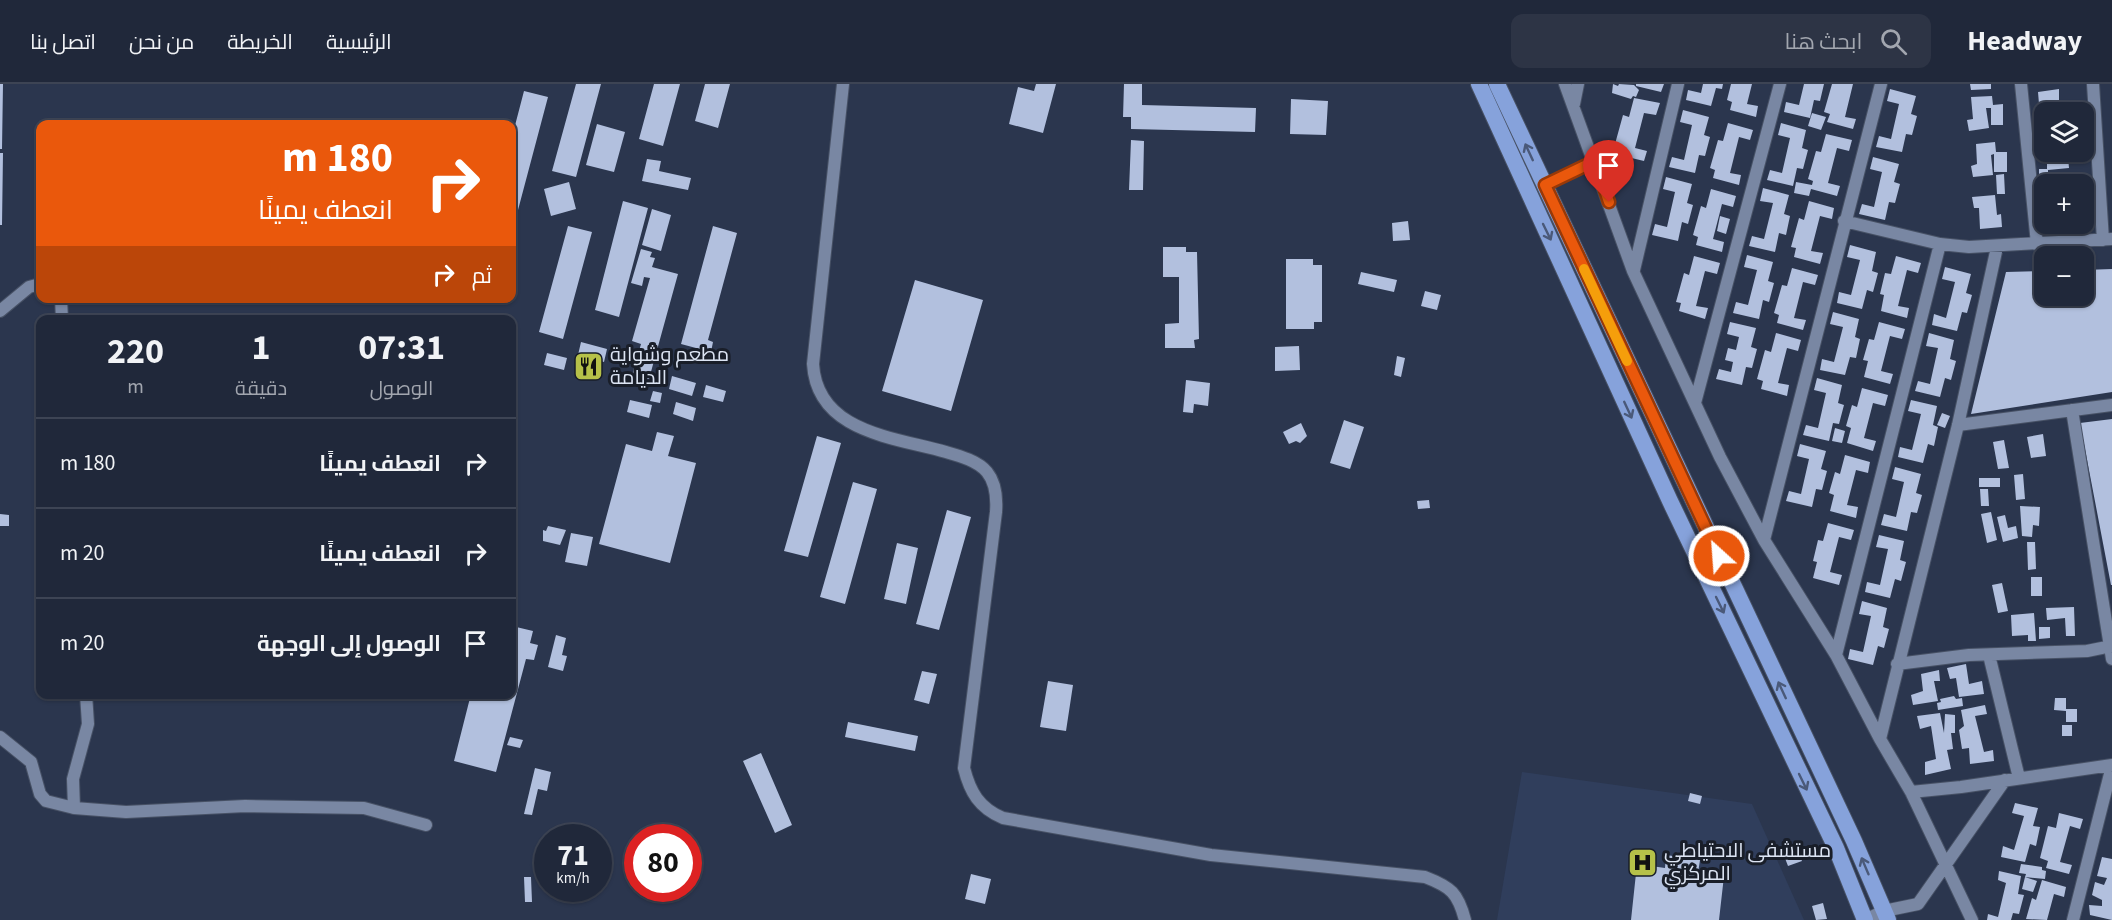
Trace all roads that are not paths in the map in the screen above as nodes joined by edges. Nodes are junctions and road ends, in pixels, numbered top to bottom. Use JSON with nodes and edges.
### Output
{"nodes":[{"id":1,"x":843,"y":84,"type":"edge"},
{"id":2,"x":1479,"y":84,"type":"edge"},
{"id":3,"x":1497,"y":84,"type":"edge"},
{"id":4,"x":1565,"y":84,"type":"edge"},
{"id":5,"x":1578,"y":84,"type":"edge"},
{"id":6,"x":1678,"y":84,"type":"edge"},
{"id":7,"x":1780,"y":84,"type":"edge"},
{"id":8,"x":1881,"y":84,"type":"edge"},
{"id":9,"x":2021,"y":84,"type":"edge"},
{"id":10,"x":2093,"y":84,"type":"edge"},
{"id":11,"x":1574,"y":104,"type":"junction"},
{"id":12,"x":1595,"y":161,"type":"junction"},
{"id":13,"x":1545,"y":185,"type":"junction"},
{"id":14,"x":1844,"y":221,"type":"junction"},
{"id":15,"x":2107,"y":240,"type":"edge"},
{"id":16,"x":1940,"y":244,"type":"junction"},
{"id":17,"x":2037,"y":244,"type":"junction"},
{"id":18,"x":1997,"y":247,"type":"junction"},
{"id":19,"x":1633,"y":271,"type":"junction"},
{"id":20,"x":36,"y":285,"type":"edge"},
{"id":21,"x":0,"y":311,"type":"edge"},
{"id":22,"x":1695,"y":403,"type":"junction"},
{"id":23,"x":2112,"y":405,"type":"edge"},
{"id":24,"x":2072,"y":410,"type":"junction"},
{"id":25,"x":1958,"y":424,"type":"junction"},
{"id":26,"x":1764,"y":540,"type":"junction"},
{"id":27,"x":2111,"y":650,"type":"edge"},
{"id":28,"x":1836,"y":655,"type":"junction"},
{"id":29,"x":1989,"y":655,"type":"junction"},
{"id":30,"x":1897,"y":664,"type":"junction"},
{"id":31,"x":86,"y":699,"type":"edge"},
{"id":32,"x":0,"y":737,"type":"edge"},
{"id":33,"x":1880,"y":739,"type":"junction"},
{"id":34,"x":2112,"y":765,"type":"edge"},
{"id":35,"x":2019,"y":778,"type":"junction"},
{"id":36,"x":2005,"y":780,"type":"junction"},
{"id":37,"x":1911,"y":792,"type":"junction"},
{"id":38,"x":74,"y":808,"type":"junction"},
{"id":39,"x":426,"y":825,"type":"dead end"},
{"id":40,"x":1946,"y":865,"type":"junction"},
{"id":41,"x":1886,"y":915,"type":"edge"},
{"id":42,"x":1465,"y":920,"type":"edge"},
{"id":43,"x":1865,"y":920,"type":"edge"},
{"id":44,"x":1972,"y":920,"type":"edge"},
{"id":45,"x":2073,"y":920,"type":"edge"}],
"edges":[{"from":1,"to":42,"type":"street"},
{"from":2,"to":43,"type":"highway","one_way":true},
{"from":13,"to":3,"type":"highway","one_way":true},
{"from":4,"to":11,"type":"street"},
{"from":5,"to":11,"type":"street"},
{"from":6,"to":19,"type":"street"},
{"from":7,"to":22,"type":"street"},
{"from":8,"to":14,"type":"street"},
{"from":9,"to":17,"type":"street"},
{"from":10,"to":15,"type":"street"},
{"from":11,"to":12,"type":"street"},
{"from":12,"to":13,"type":"street"},
{"from":12,"to":19,"type":"street"},
{"from":41,"to":13,"type":"highway","one_way":true},
{"from":14,"to":16,"type":"street"},
{"from":14,"to":26,"type":"street"},
{"from":15,"to":17,"type":"street"},
{"from":16,"to":18,"type":"street"},
{"from":16,"to":28,"type":"street"},
{"from":17,"to":18,"type":"street"},
{"from":18,"to":25,"type":"street"},
{"from":19,"to":22,"type":"street"},
{"from":20,"to":21,"type":"street"},
{"from":22,"to":26,"type":"street"},
{"from":23,"to":24,"type":"street"},
{"from":24,"to":25,"type":"street"},
{"from":24,"to":27,"type":"street"},
{"from":25,"to":30,"type":"street"},
{"from":26,"to":28,"type":"street"},
{"from":27,"to":29,"type":"street"},
{"from":28,"to":33,"type":"street"},
{"from":29,"to":30,"type":"street"},
{"from":29,"to":35,"type":"street"},
{"from":30,"to":33,"type":"street"},
{"from":31,"to":38,"type":"street"},
{"from":32,"to":38,"type":"street"},
{"from":33,"to":37,"type":"street"},
{"from":34,"to":35,"type":"street"},
{"from":34,"to":45,"type":"street"},
{"from":35,"to":36,"type":"street"},
{"from":36,"to":37,"type":"street"},
{"from":36,"to":40,"type":"street"},
{"from":37,"to":40,"type":"street"},
{"from":38,"to":39,"type":"street"},
{"from":40,"to":41,"type":"street"},
{"from":40,"to":44,"type":"street"},
{"from":41,"to":43,"type":"street"}]}
